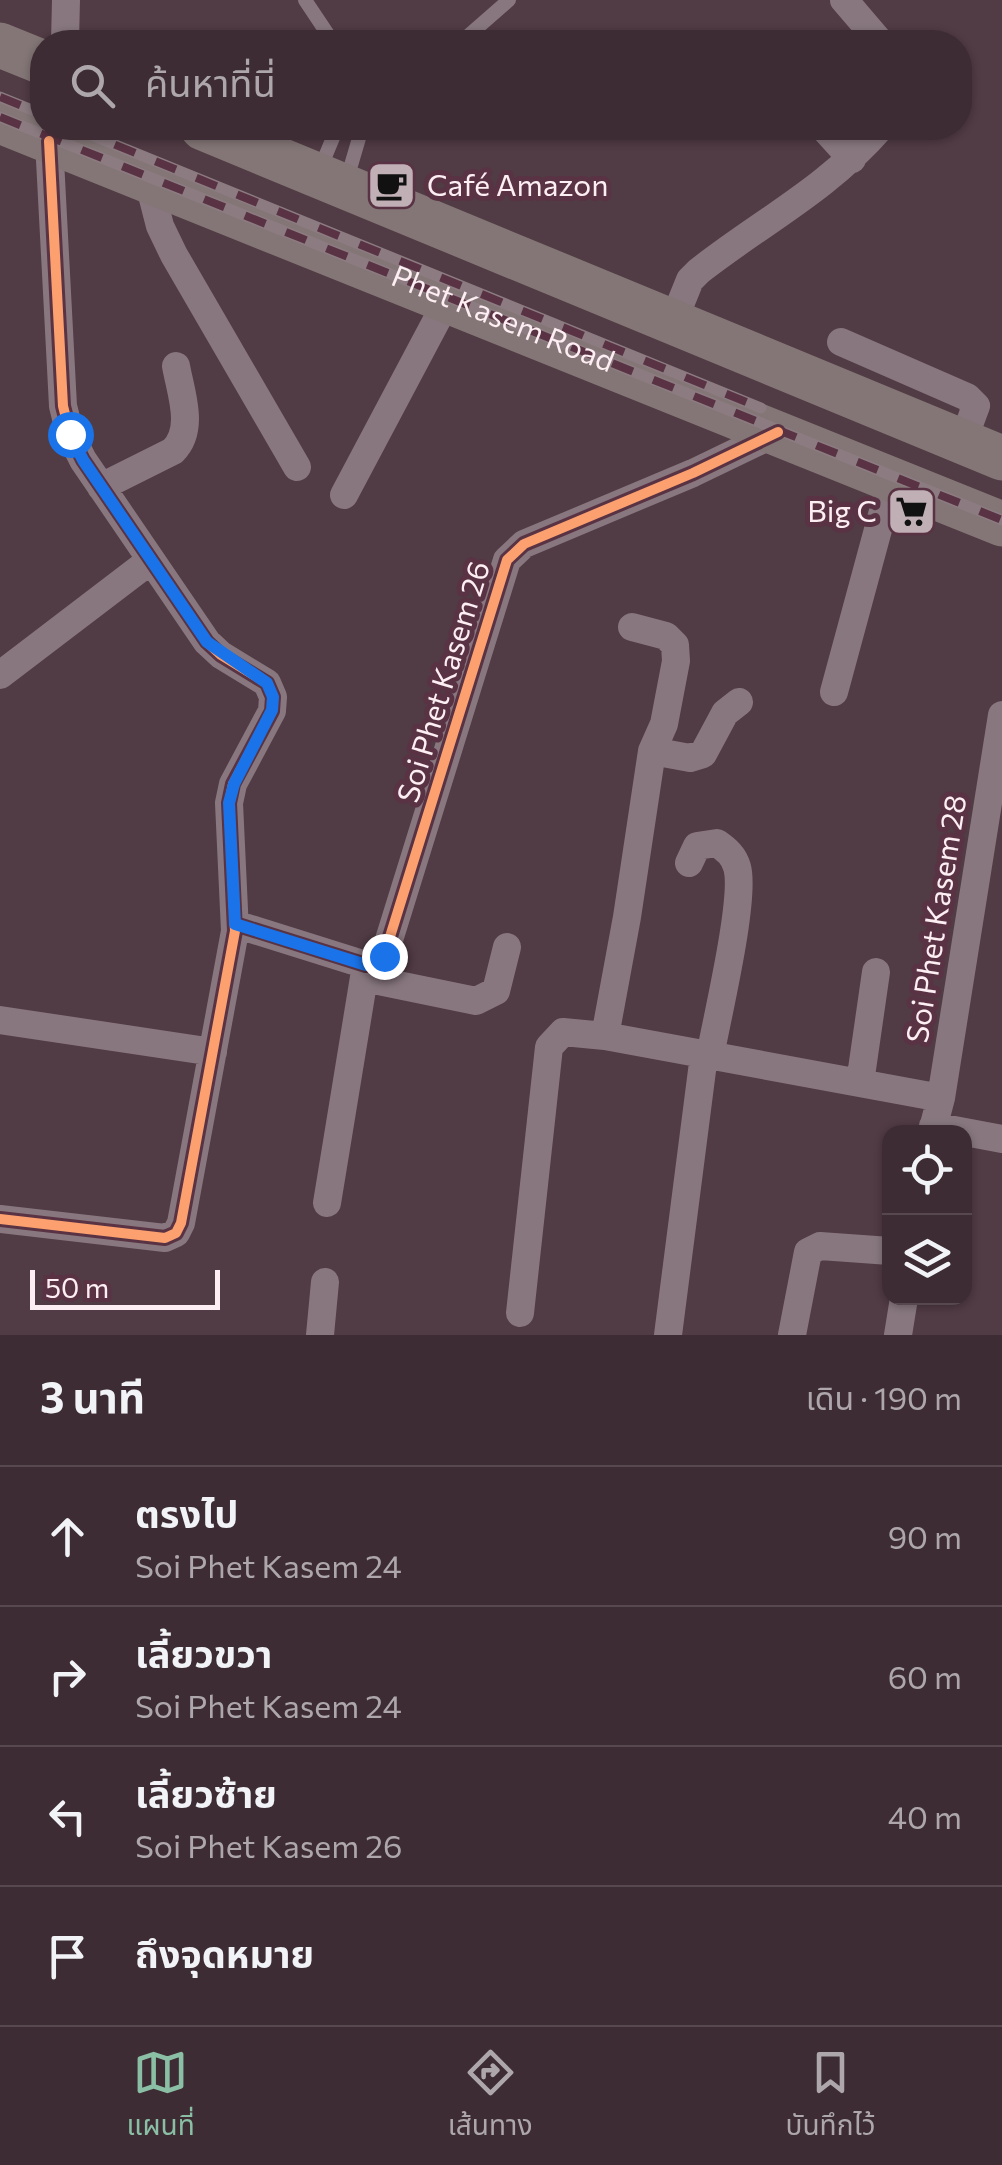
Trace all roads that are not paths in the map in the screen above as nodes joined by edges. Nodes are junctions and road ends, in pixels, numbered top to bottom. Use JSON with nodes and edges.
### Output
{"nodes":[{"id":1,"x":66,"y":0,"type":"edge"},
{"id":2,"x":306,"y":0,"type":"edge"},
{"id":3,"x":510,"y":0,"type":"edge"},
{"id":4,"x":856,"y":5,"type":"edge"},
{"id":5,"x":66,"y":30,"type":"edge"},
{"id":6,"x":325,"y":30,"type":"edge"},
{"id":7,"x":475,"y":30,"type":"edge"},
{"id":8,"x":872,"y":30,"type":"edge"},
{"id":9,"x":0,"y":45,"type":"edge"},
{"id":10,"x":30,"y":57,"type":"edge"},
{"id":11,"x":0,"y":120,"type":"edge"},
{"id":12,"x":30,"y":128,"type":"edge"},
{"id":13,"x":51,"y":140,"type":"edge"},
{"id":14,"x":64,"y":140,"type":"edge"},
{"id":15,"x":233,"y":140,"type":"edge"},
{"id":16,"x":336,"y":140,"type":"edge"},
{"id":17,"x":355,"y":140,"type":"edge"},
{"id":18,"x":835,"y":140,"type":"edge"},
{"id":19,"x":869,"y":140,"type":"edge"},
{"id":20,"x":852,"y":159,"type":"junction"},
{"id":21,"x":148,"y":178,"type":"junction"},
{"id":22,"x":332,"y":180,"type":"junction"},
{"id":23,"x":448,"y":300,"type":"junction"},
{"id":24,"x":673,"y":322,"type":"junction"},
{"id":25,"x":841,"y":342,"type":"dead end"},
{"id":26,"x":176,"y":366,"type":"dead end"},
{"id":27,"x":778,"y":432,"type":"junction"},
{"id":28,"x":982,"y":450,"type":"edge"},
{"id":29,"x":297,"y":467,"type":"dead end"},
{"id":30,"x":892,"y":478,"type":"junction"},
{"id":31,"x":101,"y":487,"type":"junction"},
{"id":32,"x":344,"y":495,"type":"dead end"},
{"id":33,"x":1002,"y":524,"type":"edge"},
{"id":34,"x":151,"y":560,"type":"junction"},
{"id":35,"x":632,"y":627,"type":"dead end"},
{"id":36,"x":0,"y":675,"type":"edge"},
{"id":37,"x":834,"y":692,"type":"dead end"},
{"id":38,"x":739,"y":702,"type":"dead end"},
{"id":39,"x":1002,"y":715,"type":"edge"},
{"id":40,"x":652,"y":751,"type":"junction"},
{"id":41,"x":689,"y":863,"type":"dead end"},
{"id":42,"x":235,"y":924,"type":"junction"},
{"id":43,"x":506,"y":946,"type":"dead end"},
{"id":44,"x":365,"y":972,"type":"junction"},
{"id":45,"x":876,"y":972,"type":"dead end"},
{"id":46,"x":0,"y":1020,"type":"edge"},
{"id":47,"x":605,"y":1036,"type":"junction"},
{"id":48,"x":214,"y":1052,"type":"junction"},
{"id":49,"x":707,"y":1055,"type":"junction"},
{"id":50,"x":860,"y":1084,"type":"junction"},
{"id":51,"x":941,"y":1098,"type":"junction"},
{"id":52,"x":933,"y":1125,"type":"edge"},
{"id":53,"x":972,"y":1135,"type":"edge"},
{"id":54,"x":1002,"y":1140,"type":"edge"},
{"id":55,"x":328,"y":1203,"type":"dead end"},
{"id":56,"x":0,"y":1219,"type":"edge"},
{"id":57,"x":882,"y":1250,"type":"edge"},
{"id":58,"x":325,"y":1282,"type":"dead end"},
{"id":59,"x":903,"y":1305,"type":"edge"},
{"id":60,"x":520,"y":1313,"type":"dead end"},
{"id":61,"x":320,"y":1335,"type":"edge"},
{"id":62,"x":668,"y":1335,"type":"edge"},
{"id":63,"x":792,"y":1335,"type":"edge"},
{"id":64,"x":898,"y":1335,"type":"edge"}],
"edges":[{"from":1,"to":5,"type":"street"},
{"from":2,"to":6,"type":"lane"},
{"from":3,"to":7,"type":"lane"},
{"from":4,"to":8,"type":"street"},
{"from":9,"to":10,"type":"main road"},
{"from":11,"to":12,"type":"main road","name":"Phet Kasem Road"},
{"from":13,"to":31,"type":"street"},
{"from":14,"to":21,"type":"main road","name":"Phet Kasem Road"},
{"from":15,"to":22,"type":"main road"},
{"from":16,"to":22,"type":"lane"},
{"from":17,"to":22,"type":"lane"},
{"from":18,"to":20,"type":"street"},
{"from":19,"to":20,"type":"street"},
{"from":20,"to":24,"type":"street"},
{"from":21,"to":23,"type":"main road","name":"Phet Kasem Road"},
{"from":21,"to":29,"type":"street"},
{"from":22,"to":24,"type":"main road"},
{"from":23,"to":27,"type":"main road","name":"Phet Kasem Road"},
{"from":23,"to":32,"type":"street"},
{"from":24,"to":28,"type":"main road"},
{"from":25,"to":28,"type":"street"},
{"from":26,"to":31,"type":"street"},
{"from":27,"to":30,"type":"main road","name":"Phet Kasem Road"},
{"from":27,"to":44,"type":"street","name":"Soi Phet Kasem 26"},
{"from":30,"to":33,"type":"main road","name":"Phet Kasem Road"},
{"from":30,"to":37,"type":"street"},
{"from":31,"to":34,"type":"street"},
{"from":34,"to":36,"type":"street"},
{"from":34,"to":42,"type":"street"},
{"from":35,"to":40,"type":"street"},
{"from":38,"to":40,"type":"street"},
{"from":39,"to":51,"type":"street","name":"Soi Phet Kasem 28"},
{"from":40,"to":47,"type":"street"},
{"from":41,"to":49,"type":"street"},
{"from":42,"to":44,"type":"street"},
{"from":42,"to":48,"type":"street"},
{"from":43,"to":44,"type":"street"},
{"from":44,"to":55,"type":"street"},
{"from":45,"to":50,"type":"street"},
{"from":46,"to":48,"type":"street"},
{"from":47,"to":49,"type":"street"},
{"from":47,"to":60,"type":"street"},
{"from":48,"to":56,"type":"street"},
{"from":49,"to":50,"type":"street"},
{"from":49,"to":62,"type":"street"},
{"from":50,"to":51,"type":"street"},
{"from":51,"to":52,"type":"street","name":"Soi Phet Kasem 28"},
{"from":53,"to":54,"type":"street"},
{"from":57,"to":63,"type":"street"},
{"from":58,"to":61,"type":"street"},
{"from":59,"to":64,"type":"street"}]}
